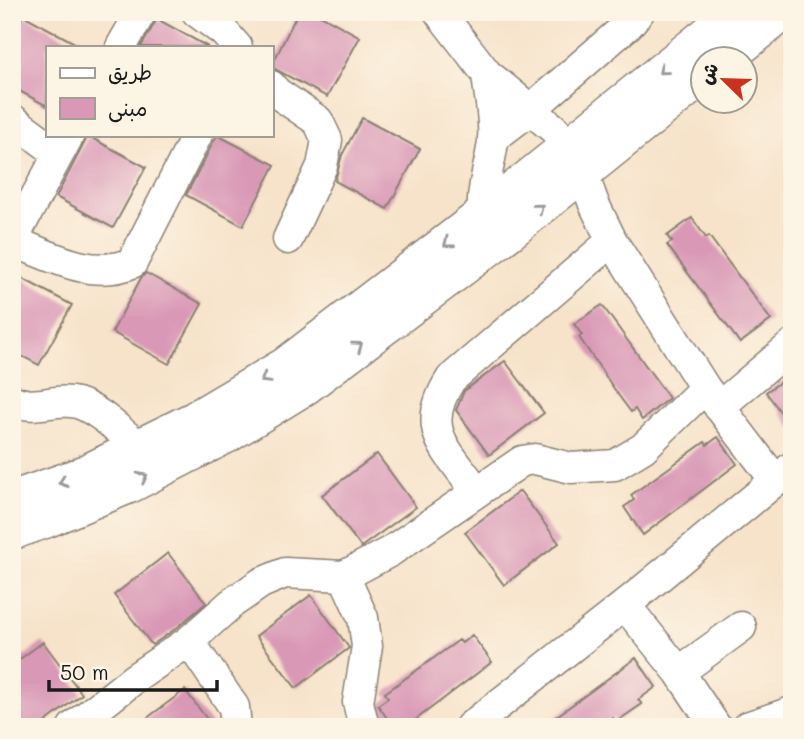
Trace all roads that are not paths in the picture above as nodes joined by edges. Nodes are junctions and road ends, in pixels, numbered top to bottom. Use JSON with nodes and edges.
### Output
{"nodes":[{"id":1,"x":141,"y":12,"type":"edge"},
{"id":2,"x":197,"y":12,"type":"edge"},
{"id":3,"x":439,"y":12,"type":"edge"},
{"id":4,"x":639,"y":12,"type":"edge"},
{"id":5,"x":736,"y":12,"type":"edge"},
{"id":6,"x":783,"y":12,"type":"edge"},
{"id":7,"x":122,"y":46,"type":"edge"},
{"id":8,"x":236,"y":46,"type":"edge"},
{"id":9,"x":740,"y":46,"type":"edge"},
{"id":10,"x":487,"y":74,"type":"junction"},
{"id":11,"x":688,"y":87,"type":"edge"},
{"id":12,"x":273,"y":88,"type":"edge"},
{"id":13,"x":530,"y":110,"type":"junction"},
{"id":14,"x":12,"y":119,"type":"edge"},
{"id":15,"x":46,"y":135,"type":"edge"},
{"id":16,"x":47,"y":136,"type":"edge"},
{"id":17,"x":493,"y":138,"type":"junction"},
{"id":18,"x":185,"y":139,"type":"edge"},
{"id":19,"x":64,"y":144,"type":"edge"},
{"id":20,"x":575,"y":160,"type":"junction"},
{"id":21,"x":487,"y":230,"type":"junction"},
{"id":22,"x":288,"y":239,"type":"dead end"},
{"id":23,"x":12,"y":241,"type":"edge"},
{"id":24,"x":612,"y":241,"type":"junction"},
{"id":25,"x":792,"y":345,"type":"edge"},
{"id":26,"x":712,"y":398,"type":"junction"},
{"id":27,"x":12,"y":400,"type":"edge"},
{"id":28,"x":140,"y":447,"type":"junction"},
{"id":29,"x":783,"y":474,"type":"edge"},
{"id":30,"x":477,"y":492,"type":"junction"},
{"id":31,"x":12,"y":500,"type":"edge"},
{"id":32,"x":12,"y":531,"type":"edge"},
{"id":33,"x":344,"y":576,"type":"junction"},
{"id":34,"x":625,"y":606,"type":"junction"},
{"id":35,"x":741,"y":627,"type":"dead end"},
{"id":36,"x":189,"y":641,"type":"junction"},
{"id":37,"x":679,"y":672,"type":"junction"},
{"id":38,"x":792,"y":712,"type":"edge"},
{"id":39,"x":103,"y":717,"type":"edge"},
{"id":40,"x":488,"y":721,"type":"edge"},
{"id":41,"x":73,"y":727,"type":"edge"},
{"id":42,"x":236,"y":727,"type":"edge"},
{"id":43,"x":364,"y":727,"type":"edge"},
{"id":44,"x":716,"y":727,"type":"edge"},
{"id":45,"x":747,"y":727,"type":"edge"}],
"edges":[{"from":1,"to":7,"type":"street"},
{"from":2,"to":8,"type":"street"},
{"from":3,"to":10,"type":"street"},
{"from":4,"to":13,"type":"street"},
{"from":5,"to":20,"type":"main road","one_way":true},
{"from":6,"to":9,"type":"main road"},
{"from":10,"to":13,"type":"street"},
{"from":10,"to":17,"type":"street"},
{"from":11,"to":20,"type":"main road"},
{"from":12,"to":22,"type":"street"},
{"from":13,"to":17,"type":"street"},
{"from":13,"to":20,"type":"street"},
{"from":14,"to":15,"type":"street"},
{"from":16,"to":19,"type":"street"},
{"from":17,"to":21,"type":"street"},
{"from":18,"to":23,"type":"street"},
{"from":19,"to":23,"type":"street"},
{"from":20,"to":21,"type":"main road"},
{"from":20,"to":24,"type":"street"},
{"from":21,"to":28,"type":"main road","one_way":true},
{"from":32,"to":21,"type":"main road","one_way":true},
{"from":24,"to":26,"type":"street"},
{"from":24,"to":30,"type":"street"},
{"from":25,"to":26,"type":"street"},
{"from":26,"to":29,"type":"street"},
{"from":26,"to":30,"type":"street"},
{"from":27,"to":28,"type":"street"},
{"from":28,"to":31,"type":"main road","one_way":true},
{"from":29,"to":34,"type":"street"},
{"from":30,"to":33,"type":"street"},
{"from":33,"to":36,"type":"street"},
{"from":33,"to":43,"type":"street"},
{"from":34,"to":37,"type":"street"},
{"from":34,"to":40,"type":"street"},
{"from":35,"to":37,"type":"street"},
{"from":36,"to":39,"type":"street"},
{"from":36,"to":42,"type":"street"},
{"from":37,"to":44,"type":"street"},
{"from":38,"to":45,"type":"street"},
{"from":39,"to":41,"type":"street"}]}
